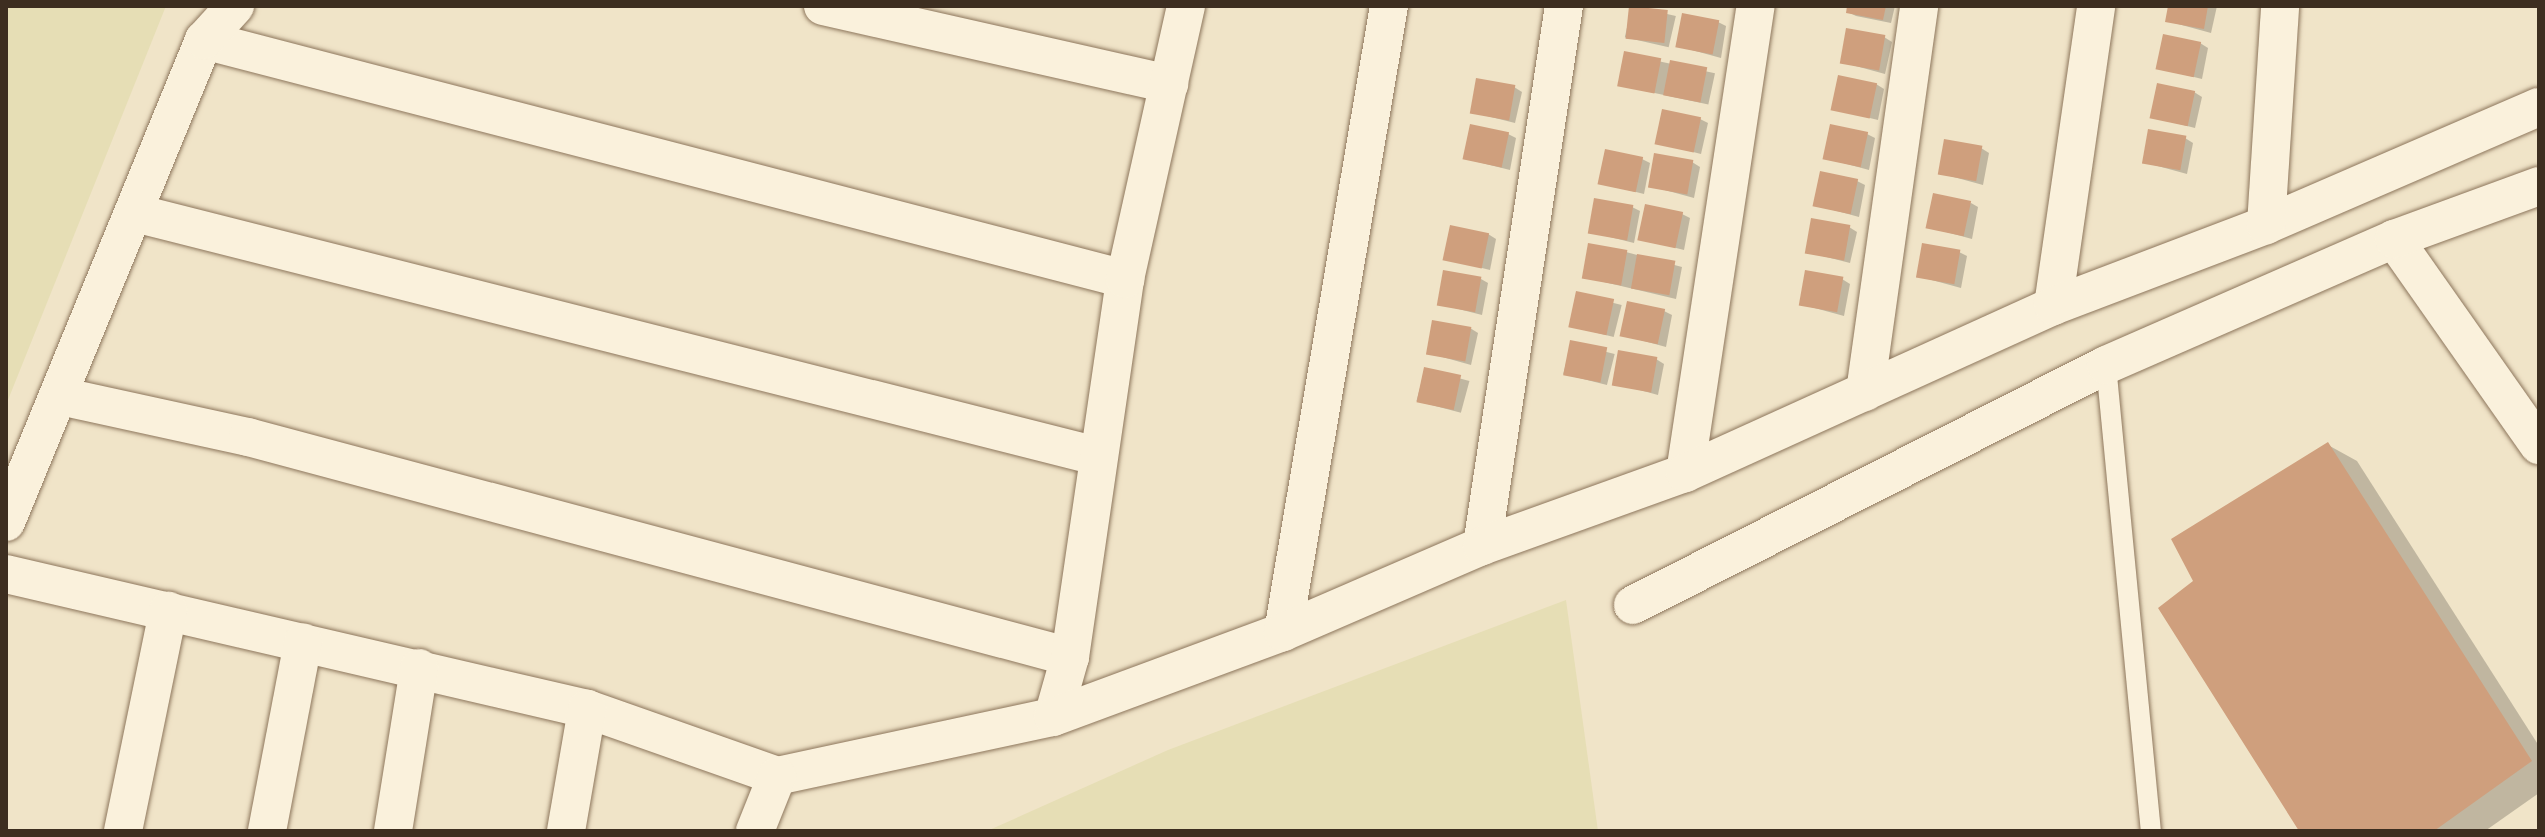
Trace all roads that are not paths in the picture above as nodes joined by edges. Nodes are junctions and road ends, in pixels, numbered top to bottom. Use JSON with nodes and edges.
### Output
{"nodes":[{"id":1,"x":235,"y":6,"type":"edge"},
{"id":2,"x":823,"y":6,"type":"edge"},
{"id":3,"x":1186,"y":6,"type":"edge"},
{"id":4,"x":1389,"y":6,"type":"edge"},
{"id":5,"x":1564,"y":6,"type":"edge"},
{"id":6,"x":1756,"y":6,"type":"edge"},
{"id":7,"x":1919,"y":6,"type":"edge"},
{"id":8,"x":2096,"y":6,"type":"edge"},
{"id":9,"x":2280,"y":6,"type":"edge"},
{"id":10,"x":204,"y":40,"type":"junction"},
{"id":11,"x":1169,"y":84,"type":"junction"},
{"id":12,"x":2539,"y":107,"type":"edge"},
{"id":13,"x":2539,"y":186,"type":"edge"},
{"id":14,"x":135,"y":213,"type":"junction"},
{"id":15,"x":2266,"y":225,"type":"junction"},
{"id":16,"x":2394,"y":239,"type":"junction"},
{"id":17,"x":1125,"y":279,"type":"junction"},
{"id":18,"x":2053,"y":306,"type":"junction"},
{"id":19,"x":2106,"y":365,"type":"junction"},
{"id":20,"x":1865,"y":392,"type":"junction"},
{"id":21,"x":60,"y":396,"type":"junction"},
{"id":22,"x":2539,"y":445,"type":"edge"},
{"id":23,"x":1097,"y":456,"type":"junction"},
{"id":24,"x":1685,"y":473,"type":"junction"},
{"id":25,"x":6,"y":522,"type":"edge"},
{"id":26,"x":1482,"y":546,"type":"junction"},
{"id":27,"x":6,"y":574,"type":"edge"},
{"id":28,"x":1633,"y":605,"type":"dead end"},
{"id":29,"x":168,"y":611,"type":"junction"},
{"id":30,"x":1283,"y":632,"type":"junction"},
{"id":31,"x":303,"y":642,"type":"junction"},
{"id":32,"x":1070,"y":657,"type":"junction"},
{"id":33,"x":419,"y":668,"type":"junction"},
{"id":34,"x":587,"y":709,"type":"junction"},
{"id":35,"x":1053,"y":717,"type":"junction"},
{"id":36,"x":777,"y":776,"type":"junction"},
{"id":37,"x":123,"y":831,"type":"edge"},
{"id":38,"x":267,"y":831,"type":"edge"},
{"id":39,"x":393,"y":831,"type":"edge"},
{"id":40,"x":566,"y":831,"type":"edge"},
{"id":41,"x":755,"y":831,"type":"edge"},
{"id":42,"x":2151,"y":831,"type":"edge"}],
"edges":[{"from":1,"to":10,"type":"street"},
{"from":2,"to":11,"type":"street"},
{"from":3,"to":11,"type":"street"},
{"from":4,"to":30,"type":"street"},
{"from":5,"to":26,"type":"street"},
{"from":6,"to":24,"type":"street"},
{"from":7,"to":20,"type":"street"},
{"from":8,"to":18,"type":"street"},
{"from":9,"to":15,"type":"street"},
{"from":10,"to":14,"type":"street"},
{"from":10,"to":17,"type":"street"},
{"from":11,"to":17,"type":"street"},
{"from":12,"to":15,"type":"street"},
{"from":13,"to":16,"type":"street"},
{"from":14,"to":21,"type":"street"},
{"from":14,"to":23,"type":"street"},
{"from":15,"to":18,"type":"street"},
{"from":16,"to":19,"type":"street"},
{"from":16,"to":22,"type":"street"},
{"from":17,"to":23,"type":"street"},
{"from":18,"to":20,"type":"street"},
{"from":19,"to":28,"type":"street"},
{"from":19,"to":42,"type":"lane"},
{"from":20,"to":24,"type":"street"},
{"from":21,"to":25,"type":"street"},
{"from":21,"to":32,"type":"street"},
{"from":23,"to":32,"type":"street"},
{"from":24,"to":26,"type":"street"},
{"from":26,"to":30,"type":"street"},
{"from":27,"to":29,"type":"street"},
{"from":29,"to":31,"type":"street"},
{"from":29,"to":37,"type":"street"},
{"from":30,"to":35,"type":"street"},
{"from":31,"to":33,"type":"street"},
{"from":31,"to":38,"type":"street"},
{"from":32,"to":35,"type":"street"},
{"from":33,"to":34,"type":"street"},
{"from":33,"to":39,"type":"street"},
{"from":34,"to":36,"type":"street"},
{"from":34,"to":40,"type":"street"},
{"from":35,"to":36,"type":"street"},
{"from":36,"to":41,"type":"street"}]}
